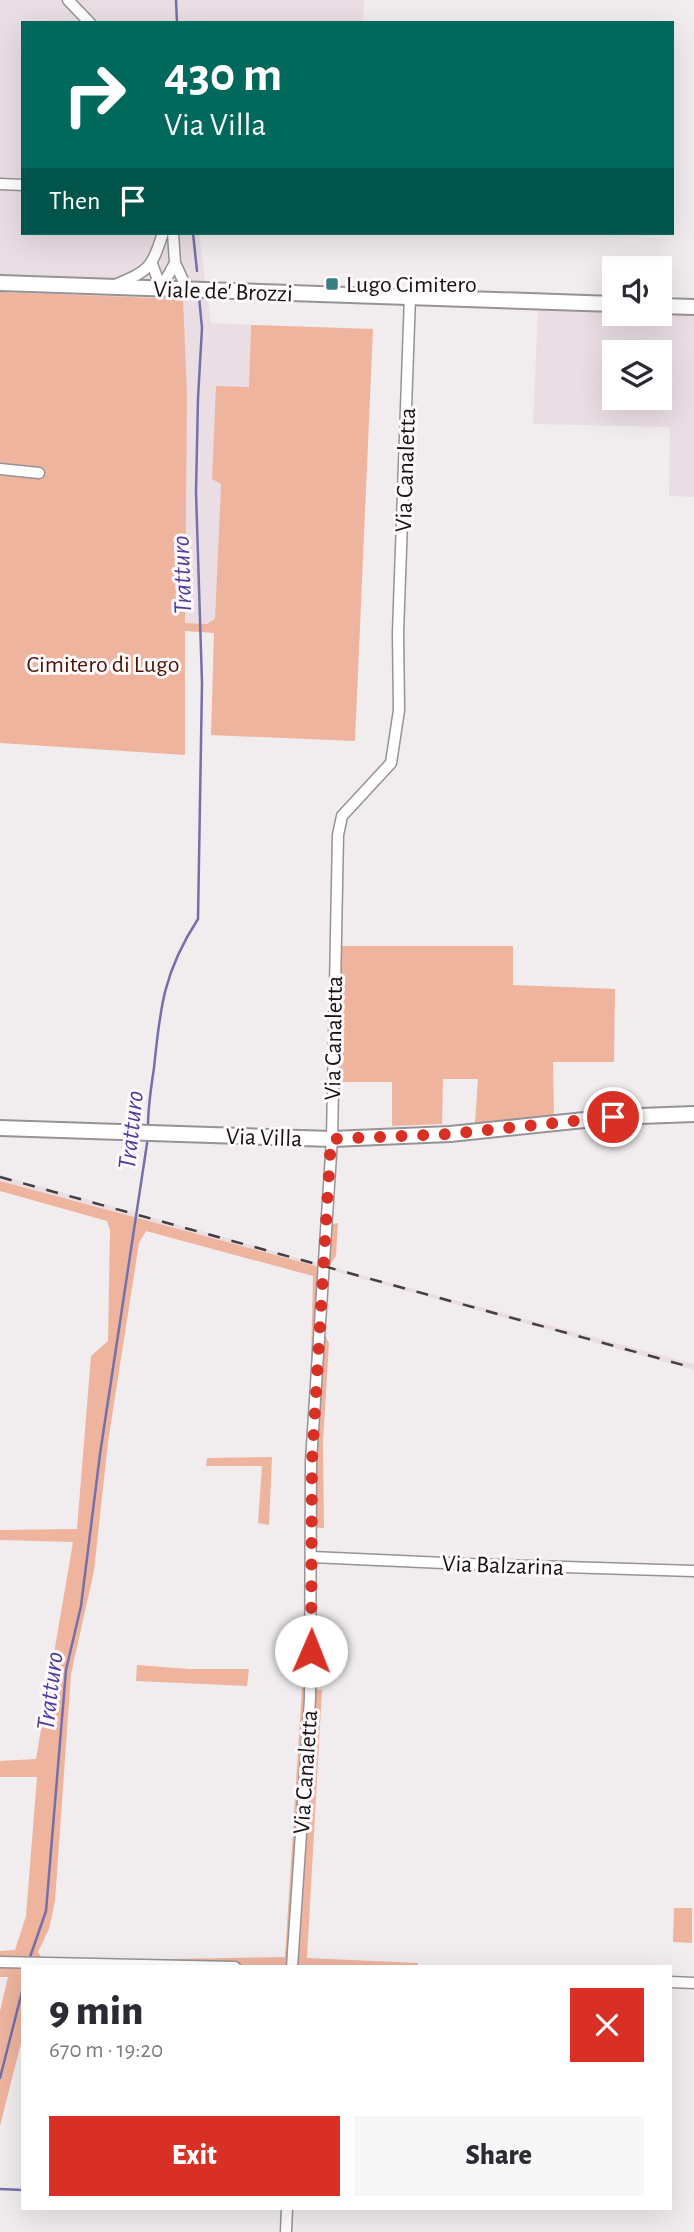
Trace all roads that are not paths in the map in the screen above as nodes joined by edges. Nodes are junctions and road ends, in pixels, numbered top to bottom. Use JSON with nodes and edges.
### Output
{"nodes":[{"id":1,"x":68,"y":0,"type":"edge"},
{"id":2,"x":88,"y":21,"type":"edge"},
{"id":3,"x":0,"y":184,"type":"edge"},
{"id":4,"x":21,"y":185,"type":"edge"},
{"id":5,"x":162,"y":235,"type":"edge"},
{"id":6,"x":173,"y":235,"type":"edge"},
{"id":7,"x":175,"y":263,"type":"junction"},
{"id":8,"x":152,"y":264,"type":"junction"},
{"id":9,"x":0,"y":284,"type":"edge"},
{"id":10,"x":161,"y":288,"type":"junction"},
{"id":11,"x":106,"y":289,"type":"junction"},
{"id":12,"x":187,"y":289,"type":"junction"},
{"id":13,"x":410,"y":296,"type":"junction"},
{"id":14,"x":602,"y":304,"type":"edge"},
{"id":15,"x":672,"y":306,"type":"edge"},
{"id":16,"x":694,"y":307,"type":"edge"},
{"id":17,"x":0,"y":469,"type":"edge"},
{"id":18,"x":39,"y":473,"type":"dead end"},
{"id":19,"x":694,"y":1114,"type":"edge"},
{"id":20,"x":0,"y":1128,"type":"edge"},
{"id":21,"x":331,"y":1139,"type":"junction"},
{"id":22,"x":312,"y":1556,"type":"junction"},
{"id":23,"x":694,"y":1571,"type":"edge"},
{"id":24,"x":0,"y":1962,"type":"edge"},
{"id":25,"x":97,"y":1965,"type":"edge"},
{"id":26,"x":292,"y":1965,"type":"edge"},
{"id":27,"x":672,"y":1982,"type":"edge"},
{"id":28,"x":694,"y":1983,"type":"edge"},
{"id":29,"x":287,"y":2210,"type":"edge"},
{"id":30,"x":286,"y":2232,"type":"edge"}],
"edges":[{"from":1,"to":2,"type":"street"},
{"from":3,"to":4,"type":"street"},
{"from":5,"to":8,"type":"street"},
{"from":6,"to":7,"type":"street"},
{"from":7,"to":10,"type":"street"},
{"from":7,"to":12,"type":"street"},
{"from":8,"to":10,"type":"street"},
{"from":8,"to":11,"type":"street"},
{"from":9,"to":11,"type":"street","name":"Viale de' Brozzi"},
{"from":10,"to":11,"type":"street","name":"Viale de' Brozzi"},
{"from":10,"to":12,"type":"street","name":"Viale de' Brozzi"},
{"from":12,"to":13,"type":"street","name":"Viale de' Brozzi"},
{"from":13,"to":14,"type":"street","name":"Viale de' Brozzi"},
{"from":13,"to":21,"type":"street","name":"Via Canaletta"},
{"from":15,"to":16,"type":"street"},
{"from":17,"to":18,"type":"street"},
{"from":19,"to":21,"type":"street","name":"Via Villa"},
{"from":20,"to":21,"type":"street","name":"Via Villa"},
{"from":21,"to":22,"type":"street","name":"Via Canaletta"},
{"from":22,"to":23,"type":"street","name":"Via Balzarina"},
{"from":22,"to":26,"type":"street","name":"Via Canaletta"},
{"from":24,"to":25,"type":"street"},
{"from":27,"to":28,"type":"street"},
{"from":29,"to":30,"type":"street"}]}
